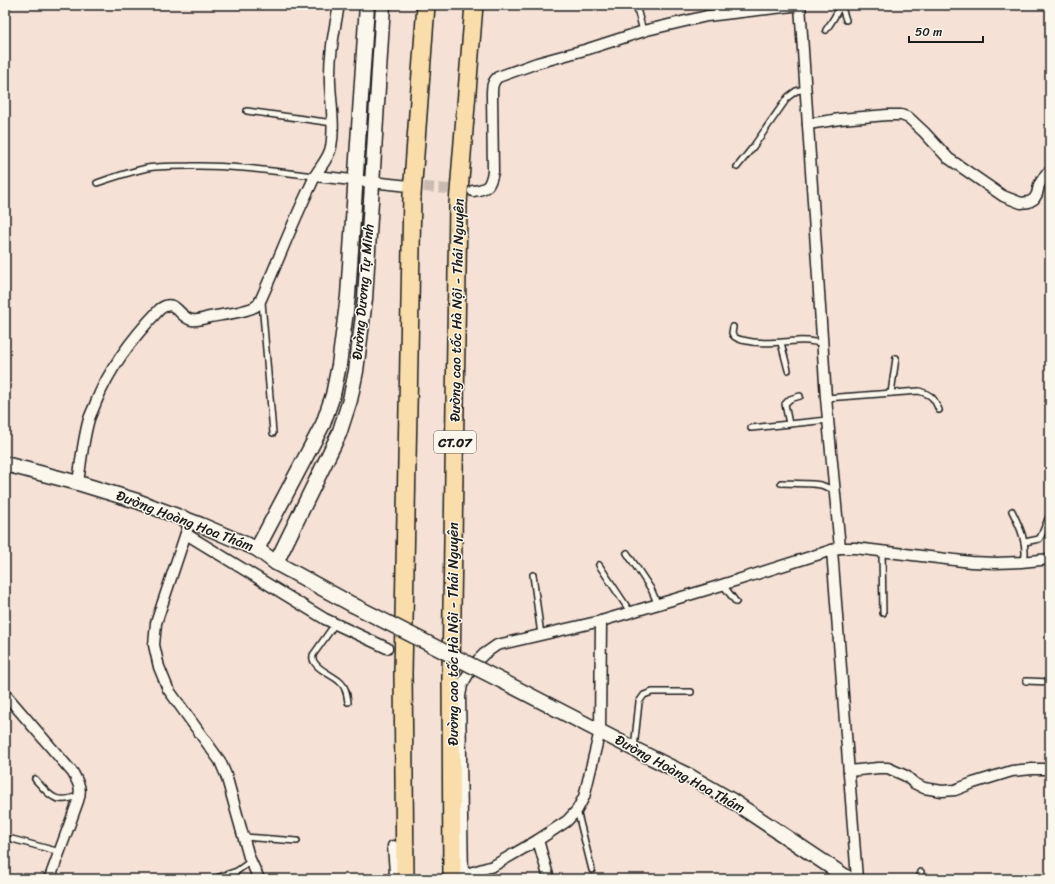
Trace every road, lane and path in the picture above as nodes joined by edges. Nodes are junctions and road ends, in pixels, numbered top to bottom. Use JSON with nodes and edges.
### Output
{"nodes":[{"id":1,"x":339,"y":5,"type":"edge"},
{"id":2,"x":367,"y":5,"type":"edge"},
{"id":3,"x":383,"y":5,"type":"edge"},
{"id":4,"x":426,"y":5,"type":"edge"},
{"id":5,"x":474,"y":5,"type":"edge"},
{"id":6,"x":636,"y":5,"type":"edge"},
{"id":7,"x":800,"y":5,"type":"edge"},
{"id":8,"x":840,"y":5,"type":"edge"},
{"id":9,"x":846,"y":20,"type":"dead end"},
{"id":10,"x":826,"y":30,"type":"dead end"},
{"id":11,"x":643,"y":31,"type":"junction"},
{"id":12,"x":806,"y":89,"type":"junction"},
{"id":13,"x":248,"y":111,"type":"dead end"},
{"id":14,"x":333,"y":123,"type":"junction"},
{"id":15,"x":808,"y":124,"type":"junction"},
{"id":16,"x":737,"y":167,"type":"dead end"},
{"id":17,"x":1050,"y":172,"type":"edge"},
{"id":18,"x":315,"y":176,"type":"junction"},
{"id":19,"x":355,"y":180,"type":"junction"},
{"id":20,"x":372,"y":182,"type":"junction"},
{"id":21,"x":97,"y":183,"type":"dead end"},
{"id":22,"x":409,"y":186,"type":"tunnel mouth"},
{"id":23,"x":473,"y":191,"type":"tunnel mouth"},
{"id":24,"x":262,"y":299,"type":"junction"},
{"id":25,"x":733,"y":327,"type":"dead end"},
{"id":26,"x":781,"y":343,"type":"junction"},
{"id":27,"x":822,"y":343,"type":"junction"},
{"id":28,"x":896,"y":358,"type":"dead end"},
{"id":29,"x":788,"y":370,"type":"dead end"},
{"id":30,"x":890,"y":393,"type":"junction"},
{"id":31,"x":800,"y":396,"type":"dead end"},
{"id":32,"x":826,"y":398,"type":"junction"},
{"id":33,"x":939,"y":410,"type":"dead end"},
{"id":34,"x":828,"y":420,"type":"junction"},
{"id":35,"x":789,"y":424,"type":"junction"},
{"id":36,"x":751,"y":428,"type":"dead end"},
{"id":37,"x":273,"y":433,"type":"dead end"},
{"id":38,"x":5,"y":464,"type":"edge"},
{"id":39,"x":78,"y":483,"type":"junction"},
{"id":40,"x":781,"y":483,"type":"dead end"},
{"id":41,"x":834,"y":490,"type":"junction"},
{"id":42,"x":1012,"y":511,"type":"dead end"},
{"id":43,"x":1050,"y":514,"type":"edge"},
{"id":44,"x":188,"y":527,"type":"junction"},
{"id":45,"x":1025,"y":542,"type":"junction"},
{"id":46,"x":257,"y":549,"type":"junction"},
{"id":47,"x":836,"y":549,"type":"junction"},
{"id":48,"x":882,"y":551,"type":"junction"},
{"id":49,"x":627,"y":553,"type":"dead end"},
{"id":50,"x":1050,"y":559,"type":"edge"},
{"id":51,"x":1024,"y":562,"type":"junction"},
{"id":52,"x":276,"y":563,"type":"junction"},
{"id":53,"x":599,"y":565,"type":"dead end"},
{"id":54,"x":533,"y":575,"type":"dead end"},
{"id":55,"x":723,"y":585,"type":"junction"},
{"id":56,"x":736,"y":602,"type":"dead end"},
{"id":57,"x":658,"y":604,"type":"junction"},
{"id":58,"x":631,"y":613,"type":"junction"},
{"id":59,"x":883,"y":613,"type":"dead end"},
{"id":60,"x":601,"y":621,"type":"junction"},
{"id":61,"x":335,"y":624,"type":"junction"},
{"id":62,"x":541,"y":635,"type":"junction"},
{"id":63,"x":387,"y":648,"type":"dead end"},
{"id":64,"x":1026,"y":681,"type":"dead end"},
{"id":65,"x":1050,"y":682,"type":"edge"},
{"id":66,"x":691,"y":692,"type":"dead end"},
{"id":67,"x":5,"y":694,"type":"edge"},
{"id":68,"x":348,"y":702,"type":"dead end"},
{"id":69,"x":600,"y":731,"type":"junction"},
{"id":70,"x":634,"y":750,"type":"junction"},
{"id":71,"x":1050,"y":769,"type":"edge"},
{"id":72,"x":849,"y":771,"type":"junction"},
{"id":73,"x":35,"y":779,"type":"dead end"},
{"id":74,"x":80,"y":794,"type":"junction"},
{"id":75,"x":577,"y":810,"type":"junction"},
{"id":76,"x":244,"y":837,"type":"junction"},
{"id":77,"x":12,"y":839,"type":"dead end"},
{"id":78,"x":538,"y":840,"type":"junction"},
{"id":79,"x":297,"y":841,"type":"dead end"},
{"id":80,"x":393,"y":846,"type":"dead end"},
{"id":81,"x":60,"y":852,"type":"junction"},
{"id":82,"x":251,"y":861,"type":"junction"},
{"id":83,"x":592,"y":870,"type":"dead end"},
{"id":84,"x":921,"y":872,"type":"dead end"},
{"id":85,"x":460,"y":878,"type":"edge"},
{"id":86,"x":49,"y":879,"type":"edge"},
{"id":87,"x":213,"y":879,"type":"edge"},
{"id":88,"x":259,"y":879,"type":"edge"},
{"id":89,"x":393,"y":879,"type":"edge"},
{"id":90,"x":405,"y":879,"type":"edge"},
{"id":91,"x":549,"y":879,"type":"edge"},
{"id":92,"x":850,"y":879,"type":"edge"},
{"id":93,"x":919,"y":879,"type":"edge"}],
"edges":[{"from":1,"to":14,"type":"street"},
{"from":2,"to":19,"type":"street","name":"Đường Dương Tự Minh"},
{"from":3,"to":20,"type":"street","name":"Đường Dương Tự Minh"},
{"from":4,"to":90,"type":"highway"},
{"from":5,"to":85,"type":"highway","name":"Đường cao tốc Hà Nội - Thái Nguyên","number":"CT.07"},
{"from":6,"to":11,"type":"lane"},
{"from":7,"to":11,"type":"street"},
{"from":7,"to":12,"type":"street"},
{"from":8,"to":9,"type":"lane"},
{"from":8,"to":10,"type":"lane"},
{"from":11,"to":23,"type":"street"},
{"from":12,"to":15,"type":"street"},
{"from":12,"to":16,"type":"lane"},
{"from":13,"to":14,"type":"lane"},
{"from":14,"to":18,"type":"street"},
{"from":15,"to":17,"type":"street"},
{"from":15,"to":27,"type":"street"},
{"from":18,"to":19,"type":"street"},
{"from":18,"to":21,"type":"lane"},
{"from":18,"to":24,"type":"street"},
{"from":19,"to":20,"type":"street"},
{"from":19,"to":46,"type":"street","name":"Đường Dương Tự Minh"},
{"from":20,"to":22,"type":"street"},
{"from":20,"to":52,"type":"street","name":"Đường Dương Tự Minh"},
{"from":24,"to":37,"type":"lane"},
{"from":24,"to":39,"type":"street"},
{"from":25,"to":26,"type":"lane"},
{"from":26,"to":27,"type":"lane"},
{"from":26,"to":29,"type":"lane"},
{"from":27,"to":32,"type":"street"},
{"from":28,"to":30,"type":"lane"},
{"from":30,"to":32,"type":"lane"},
{"from":30,"to":33,"type":"lane"},
{"from":31,"to":35,"type":"lane"},
{"from":32,"to":34,"type":"street"},
{"from":34,"to":35,"type":"lane"},
{"from":34,"to":41,"type":"street"},
{"from":35,"to":36,"type":"lane"},
{"from":38,"to":39,"type":"street","name":"Đường Hoàng Hoa Thám"},
{"from":39,"to":44,"type":"street","name":"Đường Hoàng Hoa Thám"},
{"from":40,"to":41,"type":"lane"},
{"from":41,"to":47,"type":"street"},
{"from":42,"to":45,"type":"lane"},
{"from":43,"to":45,"type":"lane"},
{"from":44,"to":46,"type":"street","name":"Đường Hoàng Hoa Thám"},
{"from":44,"to":61,"type":"street"},
{"from":44,"to":76,"type":"street"},
{"from":45,"to":51,"type":"lane"},
{"from":46,"to":52,"type":"street","name":"Đường Hoàng Hoa Thám"},
{"from":47,"to":48,"type":"street"},
{"from":47,"to":55,"type":"street"},
{"from":47,"to":72,"type":"street"},
{"from":48,"to":51,"type":"street"},
{"from":48,"to":59,"type":"lane"},
{"from":49,"to":57,"type":"lane"},
{"from":50,"to":51,"type":"street"},
{"from":52,"to":69,"type":"street","name":"Đường Hoàng Hoa Thám","bridge":true},
{"from":53,"to":58,"type":"lane"},
{"from":54,"to":62,"type":"lane"},
{"from":55,"to":56,"type":"lane"},
{"from":55,"to":57,"type":"street"},
{"from":57,"to":58,"type":"street"},
{"from":58,"to":60,"type":"street"},
{"from":60,"to":62,"type":"street"},
{"from":60,"to":69,"type":"street"},
{"from":61,"to":63,"type":"street"},
{"from":61,"to":68,"type":"lane"},
{"from":62,"to":85,"type":"street"},
{"from":64,"to":65,"type":"lane"},
{"from":66,"to":70,"type":"lane"},
{"from":67,"to":74,"type":"street"},
{"from":69,"to":70,"type":"street","name":"Đường Hoàng Hoa Thám"},
{"from":69,"to":75,"type":"street"},
{"from":70,"to":92,"type":"street","name":"Đường Hoàng Hoa Thám"},
{"from":71,"to":72,"type":"street"},
{"from":72,"to":92,"type":"street"},
{"from":73,"to":74,"type":"lane"},
{"from":74,"to":81,"type":"street"},
{"from":75,"to":78,"type":"street"},
{"from":75,"to":83,"type":"lane"},
{"from":76,"to":79,"type":"lane"},
{"from":76,"to":82,"type":"street"},
{"from":77,"to":81,"type":"lane"},
{"from":78,"to":85,"type":"street"},
{"from":78,"to":91,"type":"street"},
{"from":80,"to":89,"type":"street"},
{"from":81,"to":86,"type":"street"},
{"from":82,"to":87,"type":"lane"},
{"from":82,"to":88,"type":"street"},
{"from":84,"to":93,"type":"lane"}]}
